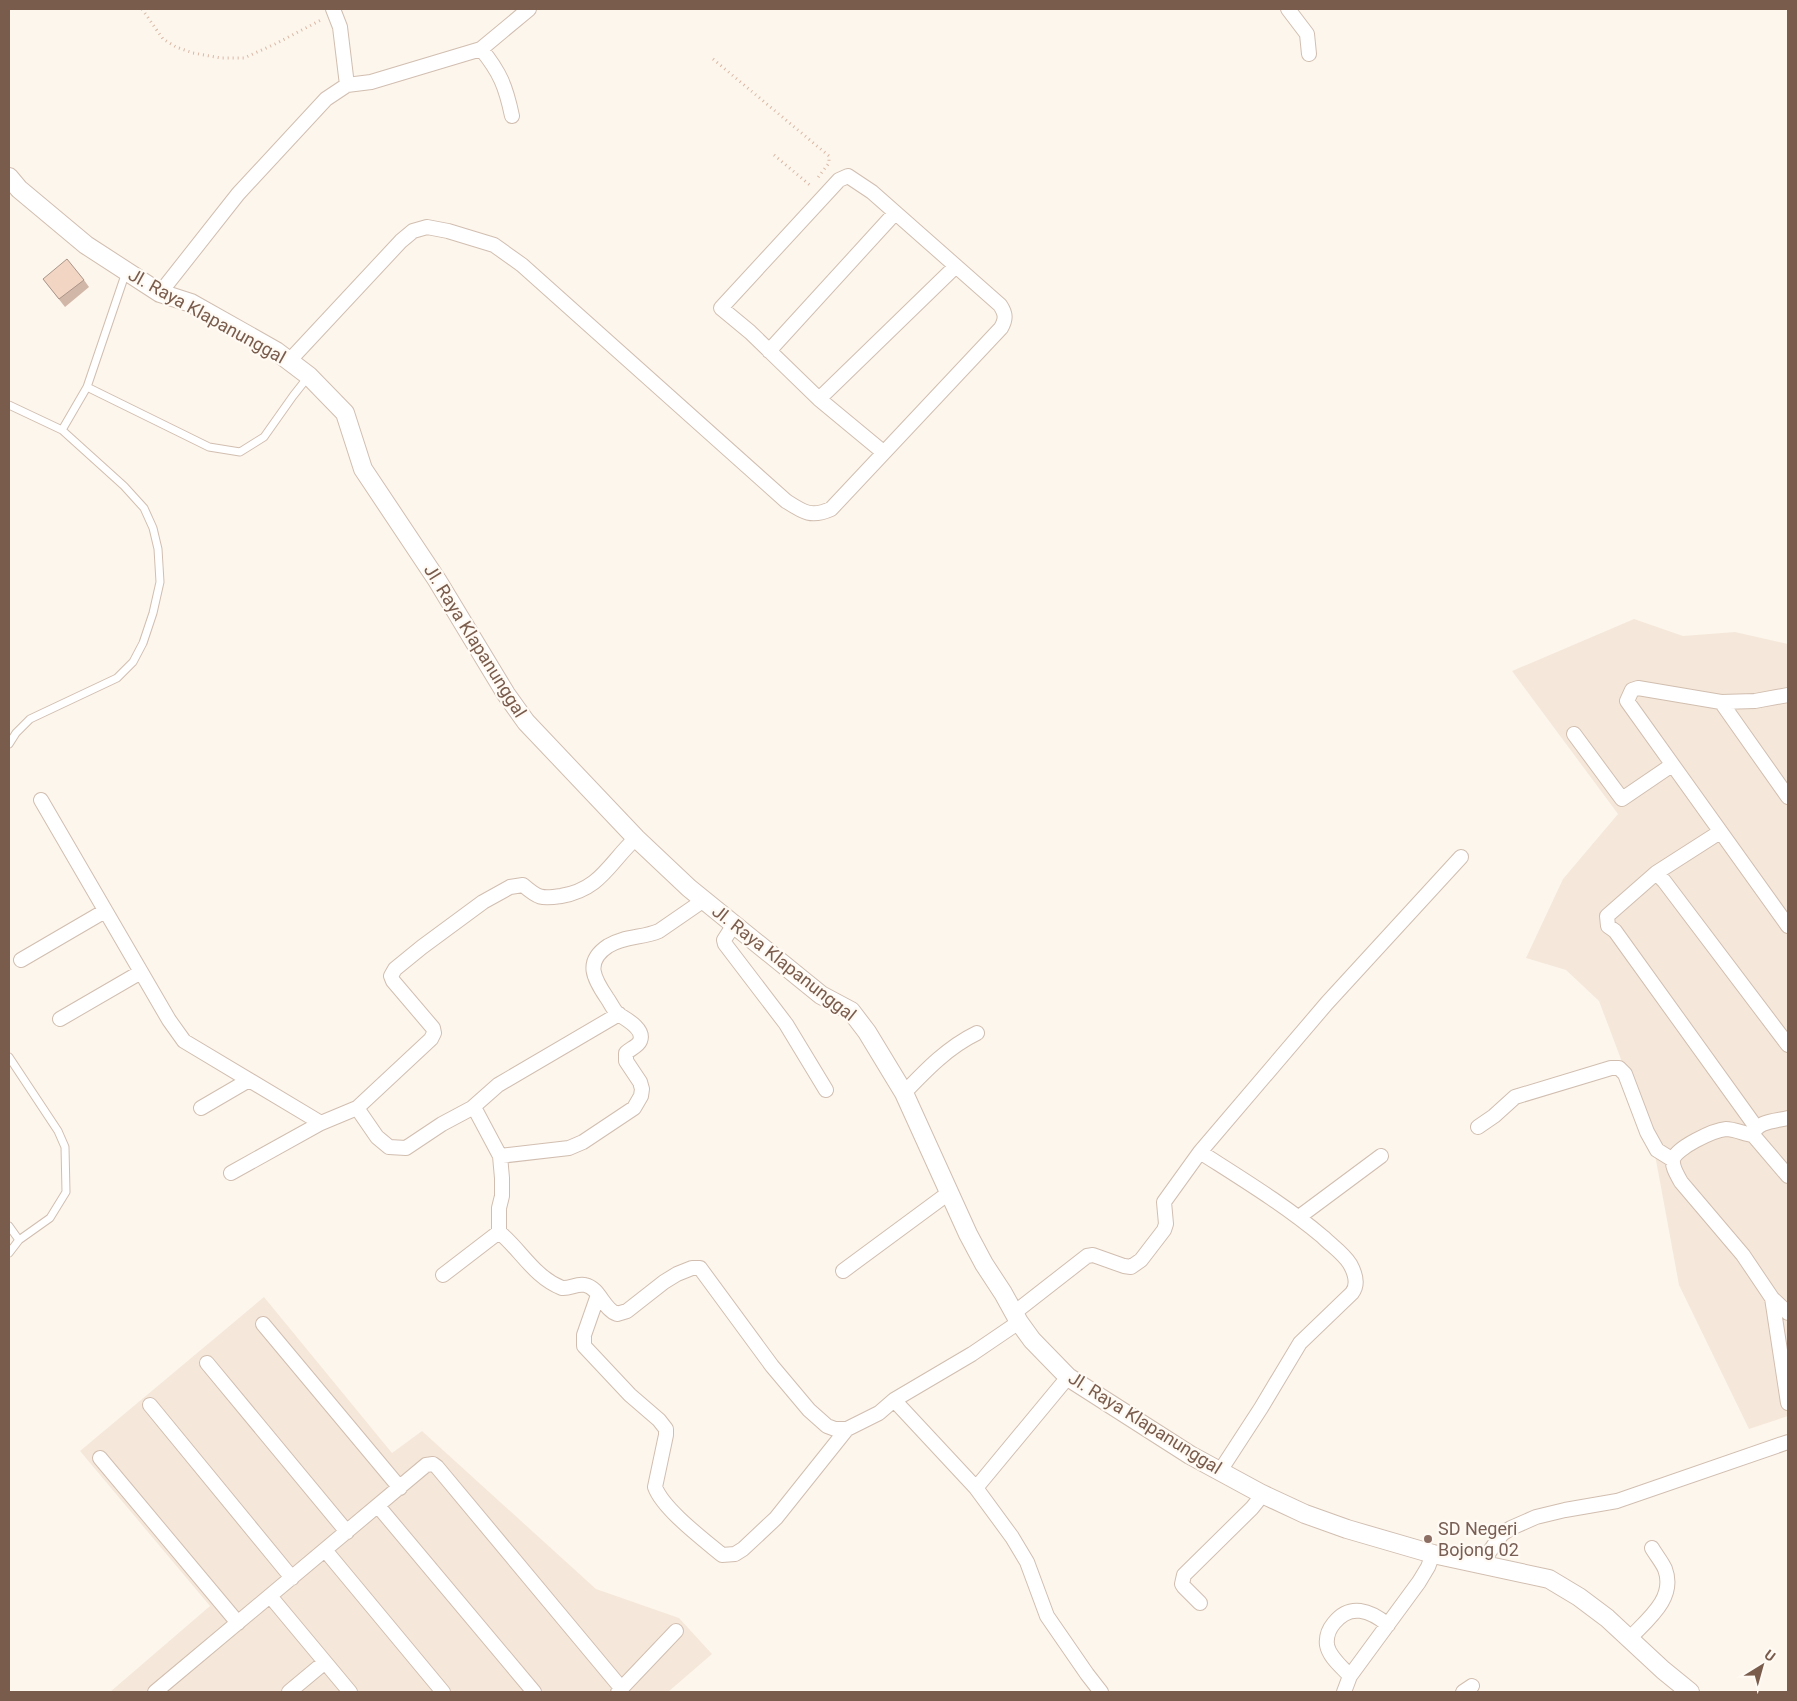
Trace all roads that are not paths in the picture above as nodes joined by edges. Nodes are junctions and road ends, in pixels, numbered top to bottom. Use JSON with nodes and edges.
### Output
{"nodes":[{"id":1,"x":529,"y":9,"type":"edge"},
{"id":2,"x":1288,"y":9,"type":"edge"},
{"id":3,"x":329,"y":14,"type":"edge"},
{"id":4,"x":482,"y":49,"type":"junction"},
{"id":5,"x":1309,"y":54,"type":"dead end"},
{"id":6,"x":347,"y":85,"type":"junction"},
{"id":7,"x":512,"y":116,"type":"dead end"},
{"id":8,"x":9,"y":177,"type":"edge"},
{"id":9,"x":895,"y":213,"type":"junction"},
{"id":10,"x":956,"y":266,"type":"junction"},
{"id":11,"x":126,"y":272,"type":"junction"},
{"id":12,"x":160,"y":293,"type":"junction"},
{"id":13,"x":769,"y":351,"type":"junction"},
{"id":14,"x":290,"y":360,"type":"junction"},
{"id":15,"x":309,"y":376,"type":"junction"},
{"id":16,"x":87,"y":387,"type":"junction"},
{"id":17,"x":819,"y":399,"type":"junction"},
{"id":18,"x":9,"y":405,"type":"edge"},
{"id":19,"x":62,"y":430,"type":"junction"},
{"id":20,"x":883,"y":452,"type":"junction"},
{"id":21,"x":1788,"y":695,"type":"edge"},
{"id":22,"x":1721,"y":702,"type":"junction"},
{"id":23,"x":1574,"y":734,"type":"dead end"},
{"id":24,"x":9,"y":744,"type":"edge"},
{"id":25,"x":1672,"y":765,"type":"junction"},
{"id":26,"x":1788,"y":797,"type":"edge"},
{"id":27,"x":41,"y":800,"type":"dead end"},
{"id":28,"x":1720,"y":832,"type":"junction"},
{"id":29,"x":636,"y":838,"type":"junction"},
{"id":30,"x":1461,"y":858,"type":"dead end"},
{"id":31,"x":1656,"y":873,"type":"junction"},
{"id":32,"x":704,"y":900,"type":"junction"},
{"id":33,"x":105,"y":911,"type":"junction"},
{"id":34,"x":1788,"y":926,"type":"edge"},
{"id":35,"x":741,"y":930,"type":"junction"},
{"id":36,"x":21,"y":960,"type":"dead end"},
{"id":37,"x":141,"y":972,"type":"junction"},
{"id":38,"x":619,"y":1014,"type":"junction"},
{"id":39,"x":60,"y":1019,"type":"dead end"},
{"id":40,"x":978,"y":1033,"type":"dead end"},
{"id":41,"x":1788,"y":1045,"type":"edge"},
{"id":42,"x":9,"y":1057,"type":"edge"},
{"id":43,"x":249,"y":1080,"type":"junction"},
{"id":44,"x":826,"y":1090,"type":"dead end"},
{"id":45,"x":904,"y":1093,"type":"junction"},
{"id":46,"x":201,"y":1108,"type":"dead end"},
{"id":47,"x":357,"y":1108,"type":"junction"},
{"id":48,"x":472,"y":1108,"type":"junction"},
{"id":49,"x":1788,"y":1118,"type":"edge"},
{"id":50,"x":321,"y":1123,"type":"junction"},
{"id":51,"x":1478,"y":1127,"type":"dead end"},
{"id":52,"x":1755,"y":1131,"type":"junction"},
{"id":53,"x":1200,"y":1152,"type":"junction"},
{"id":54,"x":500,"y":1156,"type":"junction"},
{"id":55,"x":1381,"y":1156,"type":"dead end"},
{"id":56,"x":1673,"y":1160,"type":"junction"},
{"id":57,"x":231,"y":1174,"type":"dead end"},
{"id":58,"x":1788,"y":1176,"type":"edge"},
{"id":59,"x":950,"y":1192,"type":"junction"},
{"id":60,"x":1299,"y":1217,"type":"junction"},
{"id":61,"x":9,"y":1226,"type":"edge"},
{"id":62,"x":499,"y":1232,"type":"junction"},
{"id":63,"x":19,"y":1240,"type":"junction"},
{"id":64,"x":9,"y":1253,"type":"edge"},
{"id":65,"x":843,"y":1271,"type":"dead end"},
{"id":66,"x":443,"y":1275,"type":"dead end"},
{"id":67,"x":598,"y":1295,"type":"junction"},
{"id":68,"x":1772,"y":1298,"type":"junction"},
{"id":69,"x":1788,"y":1313,"type":"edge"},
{"id":70,"x":1016,"y":1318,"type":"junction"},
{"id":71,"x":263,"y":1324,"type":"dead end"},
{"id":72,"x":207,"y":1363,"type":"dead end"},
{"id":73,"x":1068,"y":1377,"type":"junction"},
{"id":74,"x":894,"y":1400,"type":"junction"},
{"id":75,"x":1788,"y":1403,"type":"edge"},
{"id":76,"x":150,"y":1405,"type":"dead end"},
{"id":77,"x":847,"y":1429,"type":"junction"},
{"id":78,"x":1788,"y":1442,"type":"edge"},
{"id":79,"x":100,"y":1458,"type":"dead end"},
{"id":80,"x":1220,"y":1471,"type":"junction"},
{"id":81,"x":400,"y":1488,"type":"junction"},
{"id":82,"x":976,"y":1488,"type":"junction"},
{"id":83,"x":1260,"y":1493,"type":"junction"},
{"id":84,"x":378,"y":1506,"type":"junction"},
{"id":85,"x":347,"y":1532,"type":"junction"},
{"id":86,"x":1652,"y":1548,"type":"dead end"},
{"id":87,"x":325,"y":1550,"type":"junction"},
{"id":88,"x":1433,"y":1554,"type":"junction"},
{"id":89,"x":1480,"y":1565,"type":"junction"},
{"id":90,"x":292,"y":1578,"type":"junction"},
{"id":91,"x":270,"y":1596,"type":"junction"},
{"id":92,"x":1200,"y":1603,"type":"dead end"},
{"id":93,"x":238,"y":1623,"type":"junction"},
{"id":94,"x":1388,"y":1624,"type":"junction"},
{"id":95,"x":676,"y":1631,"type":"dead end"},
{"id":96,"x":1630,"y":1638,"type":"junction"},
{"id":97,"x":325,"y":1662,"type":"junction"},
{"id":98,"x":1350,"y":1676,"type":"junction"},
{"id":99,"x":620,"y":1691,"type":"edge"},
{"id":100,"x":155,"y":1692,"type":"edge"},
{"id":101,"x":289,"y":1692,"type":"edge"},
{"id":102,"x":350,"y":1692,"type":"edge"},
{"id":103,"x":443,"y":1692,"type":"edge"},
{"id":104,"x":534,"y":1692,"type":"edge"},
{"id":105,"x":1101,"y":1692,"type":"edge"},
{"id":106,"x":1344,"y":1692,"type":"edge"},
{"id":107,"x":1690,"y":1692,"type":"edge"}],
"edges":[{"from":1,"to":4,"type":"street"},
{"from":2,"to":5,"type":"street"},
{"from":3,"to":6,"type":"street"},
{"from":4,"to":6,"type":"street"},
{"from":4,"to":7,"type":"street"},
{"from":6,"to":12,"type":"street"},
{"from":8,"to":11,"type":"street","name":"Jl. Raya Klapanunggal"},
{"from":9,"to":10,"type":"street"},
{"from":9,"to":13,"type":"street"},
{"from":9,"to":13,"type":"street"},
{"from":10,"to":17,"type":"street"},
{"from":10,"to":20,"type":"street"},
{"from":11,"to":12,"type":"street","name":"Jl. Raya Klapanunggal"},
{"from":11,"to":16,"type":"lane"},
{"from":12,"to":14,"type":"street","name":"Jl. Raya Klapanunggal"},
{"from":13,"to":17,"type":"street"},
{"from":14,"to":15,"type":"street","name":"Jl. Raya Klapanunggal"},
{"from":14,"to":20,"type":"street"},
{"from":15,"to":16,"type":"lane"},
{"from":15,"to":29,"type":"street","name":"Jl. Raya Klapanunggal"},
{"from":16,"to":19,"type":"lane"},
{"from":17,"to":20,"type":"street"},
{"from":18,"to":19,"type":"lane"},
{"from":19,"to":24,"type":"lane"},
{"from":21,"to":22,"type":"street"},
{"from":22,"to":25,"type":"street"},
{"from":22,"to":26,"type":"street"},
{"from":23,"to":25,"type":"street"},
{"from":25,"to":28,"type":"street"},
{"from":27,"to":33,"type":"street"},
{"from":28,"to":31,"type":"street"},
{"from":28,"to":34,"type":"street"},
{"from":29,"to":32,"type":"street","name":"Jl. Raya Klapanunggal"},
{"from":29,"to":47,"type":"street"},
{"from":30,"to":53,"type":"street"},
{"from":31,"to":41,"type":"street"},
{"from":31,"to":52,"type":"street"},
{"from":32,"to":35,"type":"street","name":"Jl. Raya Klapanunggal"},
{"from":32,"to":38,"type":"street"},
{"from":33,"to":36,"type":"street"},
{"from":33,"to":37,"type":"street"},
{"from":35,"to":44,"type":"street"},
{"from":35,"to":45,"type":"street","name":"Jl. Raya Klapanunggal"},
{"from":37,"to":39,"type":"street"},
{"from":37,"to":43,"type":"street"},
{"from":38,"to":48,"type":"street"},
{"from":38,"to":54,"type":"street"},
{"from":40,"to":45,"type":"street"},
{"from":42,"to":63,"type":"lane"},
{"from":43,"to":46,"type":"street"},
{"from":43,"to":50,"type":"street"},
{"from":45,"to":59,"type":"street","name":"Jl. Raya Klapanunggal"},
{"from":47,"to":48,"type":"street"},
{"from":47,"to":50,"type":"street"},
{"from":48,"to":54,"type":"street"},
{"from":49,"to":52,"type":"street"},
{"from":50,"to":57,"type":"street"},
{"from":51,"to":56,"type":"street"},
{"from":52,"to":56,"type":"street"},
{"from":52,"to":58,"type":"street"},
{"from":53,"to":60,"type":"street"},
{"from":53,"to":70,"type":"street"},
{"from":54,"to":62,"type":"street"},
{"from":55,"to":60,"type":"street"},
{"from":56,"to":68,"type":"street"},
{"from":59,"to":65,"type":"street"},
{"from":59,"to":70,"type":"street","name":"Jl. Raya Klapanunggal"},
{"from":60,"to":80,"type":"street"},
{"from":61,"to":63,"type":"lane"},
{"from":62,"to":66,"type":"street"},
{"from":62,"to":67,"type":"street"},
{"from":63,"to":64,"type":"lane"},
{"from":67,"to":77,"type":"street"},
{"from":67,"to":77,"type":"street"},
{"from":68,"to":69,"type":"street"},
{"from":68,"to":75,"type":"street"},
{"from":70,"to":73,"type":"street","name":"Jl. Raya Klapanunggal"},
{"from":70,"to":74,"type":"street"},
{"from":71,"to":81,"type":"street"},
{"from":72,"to":85,"type":"street"},
{"from":73,"to":80,"type":"street","name":"Jl. Raya Klapanunggal"},
{"from":73,"to":82,"type":"street"},
{"from":74,"to":77,"type":"street"},
{"from":74,"to":82,"type":"street"},
{"from":76,"to":90,"type":"street"},
{"from":78,"to":89,"type":"street"},
{"from":79,"to":93,"type":"street"},
{"from":80,"to":83,"type":"street","name":"Jl. Raya Klapanunggal"},
{"from":81,"to":84,"type":"street"},
{"from":81,"to":99,"type":"street"},
{"from":82,"to":105,"type":"street"},
{"from":83,"to":88,"type":"street","name":"Jl. Raya Klapanunggal"},
{"from":83,"to":92,"type":"street"},
{"from":84,"to":85,"type":"street"},
{"from":84,"to":104,"type":"street"},
{"from":85,"to":87,"type":"street"},
{"from":86,"to":96,"type":"street"},
{"from":87,"to":90,"type":"street"},
{"from":87,"to":103,"type":"street"},
{"from":88,"to":89,"type":"street","name":"Jl. Raya Klapanunggal"},
{"from":88,"to":94,"type":"street"},
{"from":89,"to":96,"type":"street","name":"Jl. Raya Klapanunggal"},
{"from":90,"to":91,"type":"street"},
{"from":91,"to":93,"type":"street"},
{"from":91,"to":97,"type":"street"},
{"from":93,"to":100,"type":"street"},
{"from":94,"to":98,"type":"street"},
{"from":94,"to":98,"type":"street"},
{"from":95,"to":99,"type":"street"},
{"from":96,"to":107,"type":"street","name":"Jl. Raya Klapanunggal"},
{"from":97,"to":101,"type":"street"},
{"from":97,"to":102,"type":"street"},
{"from":98,"to":106,"type":"street"}]}
